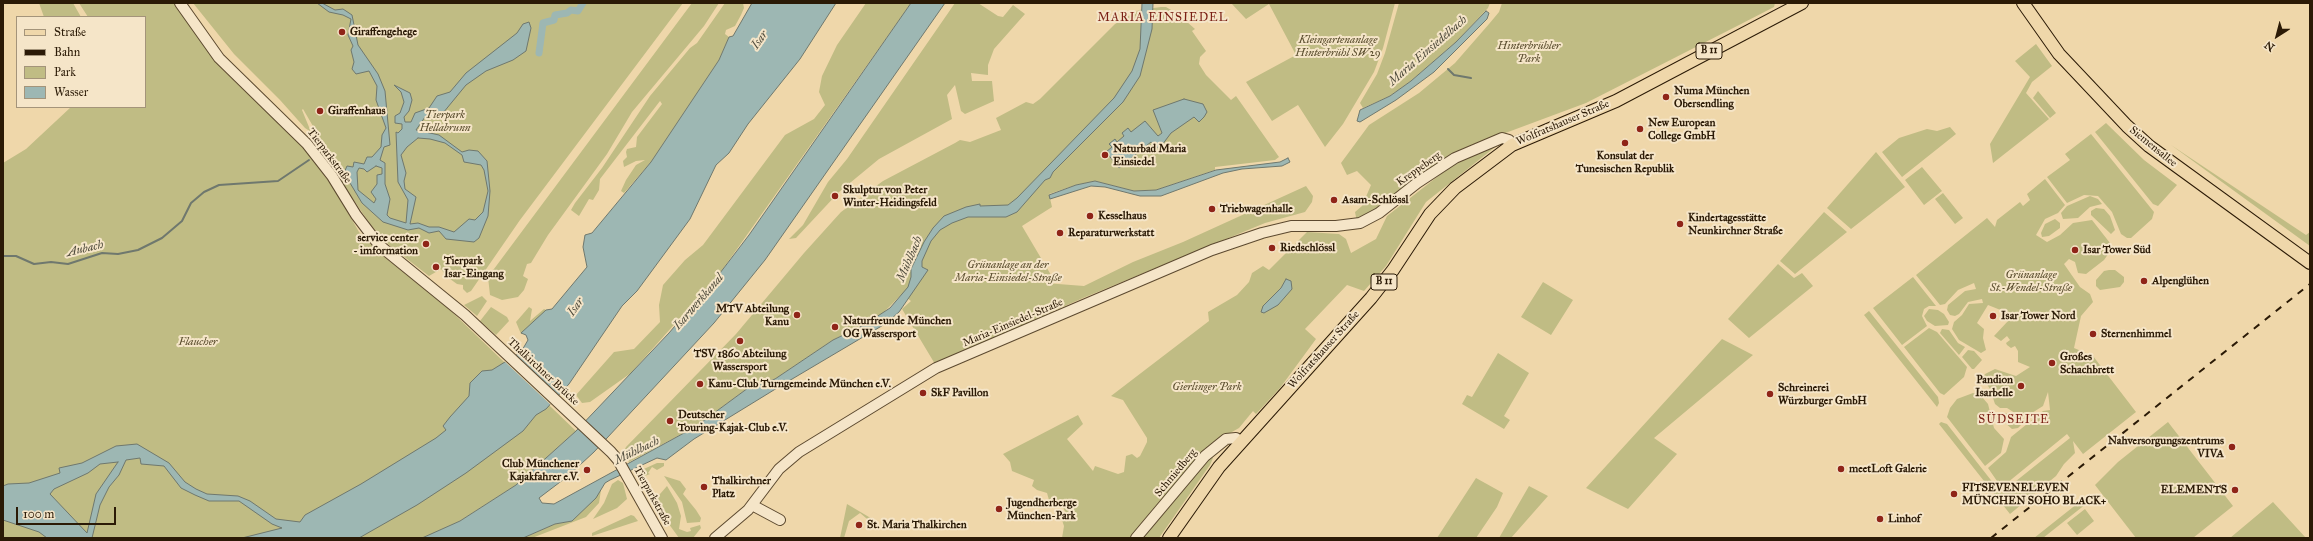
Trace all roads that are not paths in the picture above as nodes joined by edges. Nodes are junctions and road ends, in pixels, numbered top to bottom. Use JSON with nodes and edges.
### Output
{"nodes":[{"id":1,"x":180,"y":3,"type":"edge"},
{"id":2,"x":1802,"y":3,"type":"edge"},
{"id":3,"x":2023,"y":3,"type":"edge"},
{"id":4,"x":1512,"y":145,"type":"junction"},
{"id":5,"x":1316,"y":225,"type":"joint"},
{"id":6,"x":2310,"y":263,"type":"edge"},
{"id":7,"x":465,"y":315,"type":"joint"},
{"id":8,"x":1241,"y":441,"type":"junction"},
{"id":9,"x":605,"y":447,"type":"joint"},
{"id":10,"x":752,"y":505,"type":"junction"},
{"id":11,"x":780,"y":520,"type":"dead end"},
{"id":12,"x":662,"y":538,"type":"edge"},
{"id":13,"x":715,"y":538,"type":"edge"},
{"id":14,"x":1136,"y":538,"type":"edge"},
{"id":15,"x":1169,"y":538,"type":"edge"}],
"edges":[{"from":1,"to":7,"type":"street","name":"Tierparkstraße"},
{"from":2,"to":4,"type":"main road","name":"Wolfratshauser Straße","number":"B 11"},
{"from":3,"to":6,"type":"main road","name":"Siemensallee"},
{"from":4,"to":5,"type":"street","name":"Kreppeberg"},
{"from":4,"to":8,"type":"main road","name":"Wolfratshauser Straße","number":"B 11"},
{"from":5,"to":10,"type":"street","name":"Maria-Einsiedel-Straße"},
{"from":7,"to":9,"type":"street","name":"Thalkirchner Brücke"},
{"from":8,"to":14,"type":"street","name":"Schmiedberg"},
{"from":8,"to":15,"type":"main road","name":"Wolfratshauser Straße","number":"B 11"},
{"from":9,"to":12,"type":"street","name":"Tierparkstraße"},
{"from":10,"to":11,"type":"street"},
{"from":10,"to":13,"type":"street","name":"Maria-Einsiedel-Straße"}]}
